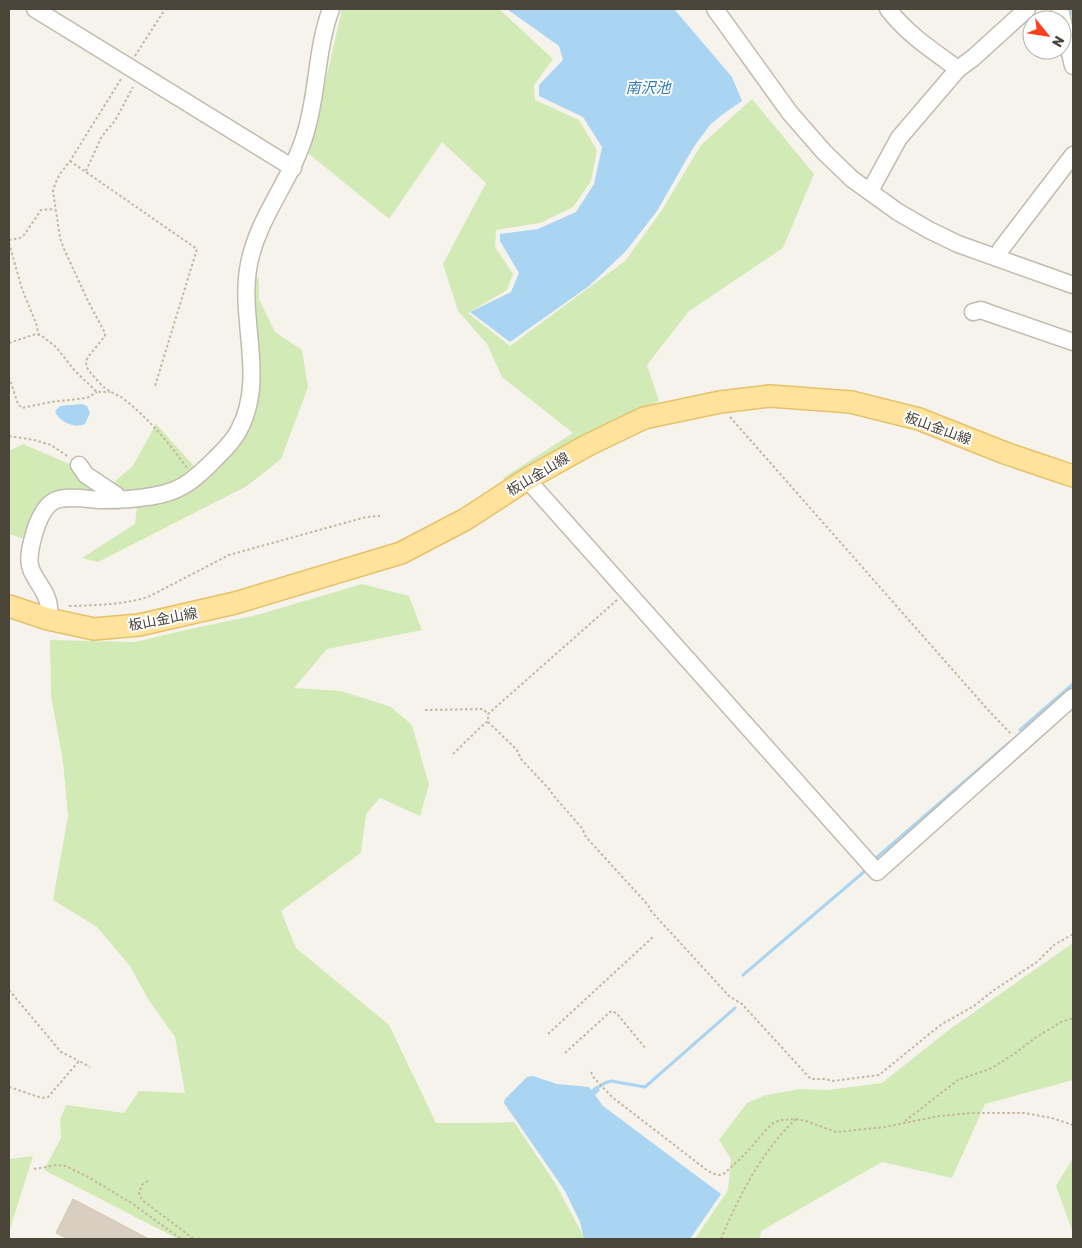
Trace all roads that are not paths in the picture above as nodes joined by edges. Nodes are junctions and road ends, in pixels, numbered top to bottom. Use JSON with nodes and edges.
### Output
{"nodes":[{"id":1,"x":35,"y":9,"type":"edge"},
{"id":2,"x":331,"y":9,"type":"edge"},
{"id":3,"x":715,"y":9,"type":"edge"},
{"id":4,"x":888,"y":9,"type":"edge"},
{"id":5,"x":1027,"y":9,"type":"edge"},
{"id":6,"x":1060,"y":9,"type":"edge"},
{"id":7,"x":1073,"y":66,"type":"edge"},
{"id":8,"x":958,"y":69,"type":"junction"},
{"id":9,"x":1073,"y":155,"type":"edge"},
{"id":10,"x":293,"y":168,"type":"junction"},
{"id":11,"x":870,"y":191,"type":"junction"},
{"id":12,"x":997,"y":258,"type":"junction"},
{"id":13,"x":1073,"y":285,"type":"edge"},
{"id":14,"x":974,"y":312,"type":"dead end"},
{"id":15,"x":1073,"y":342,"type":"edge"},
{"id":16,"x":79,"y":465,"type":"road end"},
{"id":17,"x":1073,"y":476,"type":"edge"},
{"id":18,"x":529,"y":478,"type":"junction"},
{"id":19,"x":120,"y":500,"type":"junction"},
{"id":20,"x":9,"y":606,"type":"edge"},
{"id":21,"x":49,"y":613,"type":"junction"},
{"id":22,"x":1073,"y":697,"type":"edge"}],
"edges":[{"from":1,"to":10,"type":"street"},
{"from":2,"to":10,"type":"street"},
{"from":3,"to":11,"type":"street"},
{"from":4,"to":8,"type":"street"},
{"from":5,"to":8,"type":"street"},
{"from":6,"to":7,"type":"street"},
{"from":8,"to":11,"type":"street"},
{"from":9,"to":12,"type":"street"},
{"from":10,"to":19,"type":"street"},
{"from":11,"to":12,"type":"street"},
{"from":12,"to":13,"type":"street"},
{"from":14,"to":15,"type":"street"},
{"from":16,"to":19,"type":"street"},
{"from":17,"to":18,"type":"main road","name":"板山金山線"},
{"from":18,"to":21,"type":"main road","name":"板山金山線"},
{"from":18,"to":22,"type":"street"},
{"from":19,"to":21,"type":"street"},
{"from":20,"to":21,"type":"main road","name":"板山金山線"}]}
